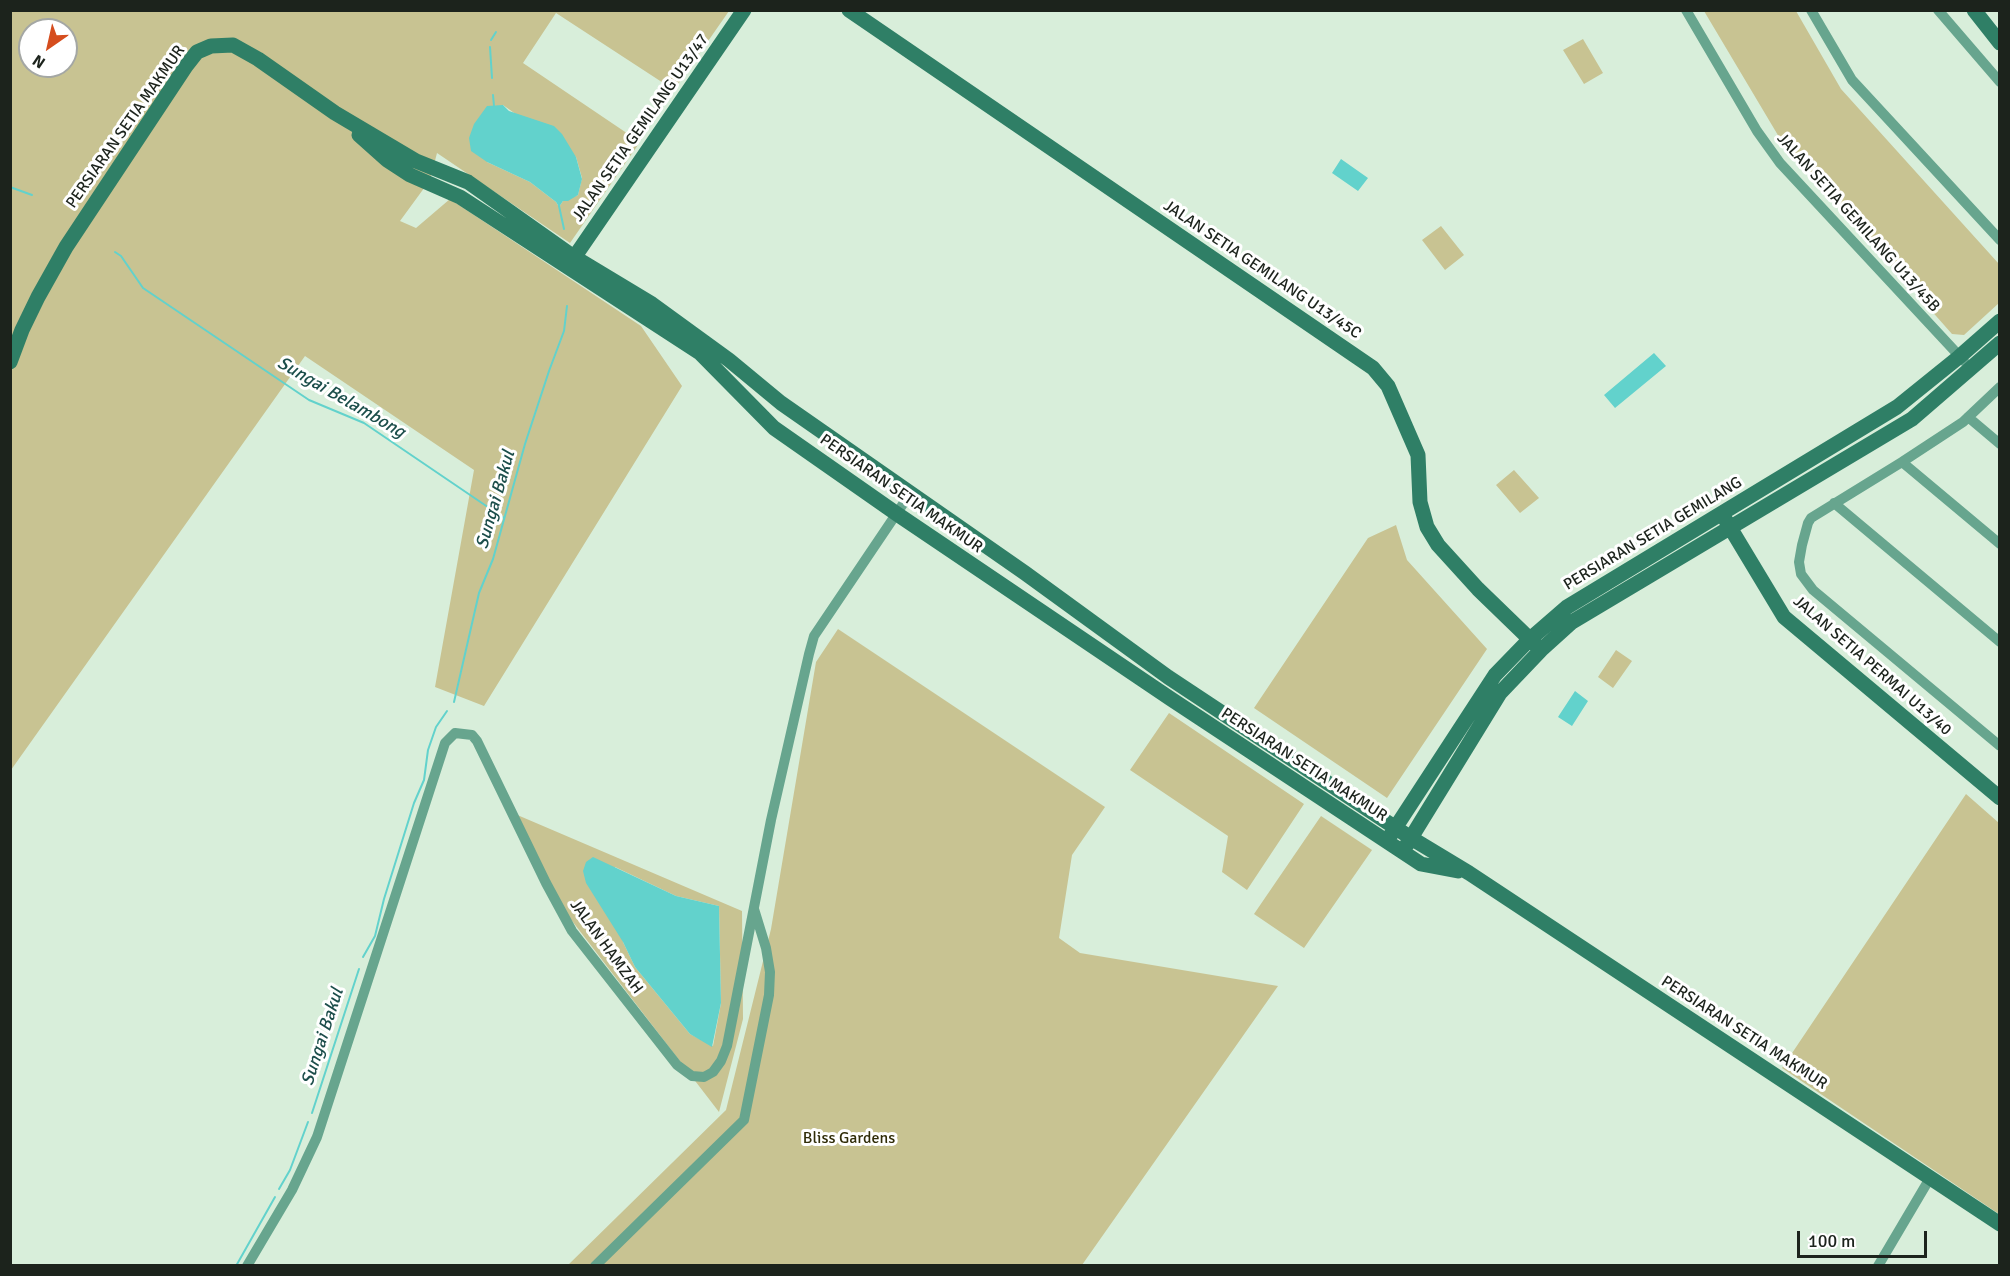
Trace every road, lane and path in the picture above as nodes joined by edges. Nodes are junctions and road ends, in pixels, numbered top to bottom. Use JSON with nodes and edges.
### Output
{"nodes":[{"id":1,"x":744,"y":10,"type":"edge"},
{"id":2,"x":849,"y":10,"type":"edge"},
{"id":3,"x":1686,"y":10,"type":"edge"},
{"id":4,"x":1811,"y":10,"type":"edge"},
{"id":5,"x":1938,"y":10,"type":"edge"},
{"id":6,"x":1974,"y":10,"type":"edge"},
{"id":7,"x":2000,"y":43,"type":"edge"},
{"id":8,"x":2000,"y":82,"type":"edge"},
{"id":9,"x":2000,"y":240,"type":"edge"},
{"id":10,"x":571,"y":262,"type":"junction"},
{"id":11,"x":2000,"y":321,"type":"edge"},
{"id":12,"x":2000,"y":343,"type":"edge"},
{"id":13,"x":1959,"y":357,"type":"junction"},
{"id":14,"x":10,"y":362,"type":"edge"},
{"id":15,"x":1971,"y":368,"type":"junction"},
{"id":16,"x":2000,"y":387,"type":"edge"},
{"id":17,"x":781,"y":403,"type":"junction"},
{"id":18,"x":1968,"y":417,"type":"junction"},
{"id":19,"x":2000,"y":444,"type":"edge"},
{"id":20,"x":1902,"y":462,"type":"junction"},
{"id":21,"x":1834,"y":503,"type":"junction"},
{"id":22,"x":901,"y":508,"type":"junction"},
{"id":23,"x":1722,"y":514,"type":"junction"},
{"id":24,"x":1730,"y":528,"type":"junction"},
{"id":25,"x":2000,"y":544,"type":"edge"},
{"id":26,"x":990,"y":549,"type":"junction"},
{"id":27,"x":1513,"y":623,"type":"junction"},
{"id":28,"x":1545,"y":626,"type":"junction"},
{"id":29,"x":2000,"y":642,"type":"edge"},
{"id":30,"x":1535,"y":645,"type":"junction"},
{"id":31,"x":1504,"y":666,"type":"junction"},
{"id":32,"x":2000,"y":746,"type":"edge"},
{"id":33,"x":2000,"y":798,"type":"edge"},
{"id":34,"x":1396,"y":827,"type":"junction"},
{"id":35,"x":1387,"y":841,"type":"junction"},
{"id":36,"x":1407,"y":845,"type":"junction"},
{"id":37,"x":754,"y":909,"type":"junction"},
{"id":38,"x":1930,"y":1178,"type":"junction"},
{"id":39,"x":2000,"y":1224,"type":"edge"},
{"id":40,"x":247,"y":1266,"type":"edge"},
{"id":41,"x":595,"y":1266,"type":"edge"},
{"id":42,"x":1878,"y":1266,"type":"edge"}],
"edges":[{"from":1,"to":10,"type":"street","name":"JALAN SETIA GEMILANG U13/47"},
{"from":2,"to":27,"type":"street","name":"JALAN SETIA GEMILANG U13/45C"},
{"from":3,"to":13,"type":"street","name":"JALAN SETIA GEMILANG U13/45B"},
{"from":4,"to":9,"type":"street"},
{"from":5,"to":8,"type":"street"},
{"from":6,"to":7,"type":"street"},
{"from":10,"to":14,"type":"street","name":"PERSIARAN SETIA MAKMUR"},
{"from":10,"to":17,"type":"street","name":"PERSIARAN SETIA MAKMUR"},
{"from":10,"to":22,"type":"street","name":"PERSIARAN SETIA MAKMUR"},
{"from":11,"to":13,"type":"street","name":"PERSIARAN SETIA GEMILANG"},
{"from":12,"to":15,"type":"street","name":"PERSIARAN SETIA GEMILANG"},
{"from":13,"to":15,"type":"street","name":"JALAN SETIA GEMILANG U13/45B"},
{"from":13,"to":23,"type":"street","name":"PERSIARAN SETIA GEMILANG"},
{"from":15,"to":24,"type":"street","name":"PERSIARAN SETIA GEMILANG"},
{"from":16,"to":18,"type":"street"},
{"from":17,"to":22,"type":"street"},
{"from":17,"to":26,"type":"street","name":"PERSIARAN SETIA MAKMUR"},
{"from":18,"to":19,"type":"street"},
{"from":18,"to":20,"type":"street"},
{"from":20,"to":21,"type":"street"},
{"from":20,"to":25,"type":"street"},
{"from":21,"to":29,"type":"street"},
{"from":21,"to":32,"type":"street"},
{"from":22,"to":26,"type":"street"},
{"from":22,"to":35,"type":"street","name":"PERSIARAN SETIA MAKMUR"},
{"from":22,"to":37,"type":"street","name":"JALAN HAMZAH"},
{"from":23,"to":24,"type":"street","name":"JALAN SETIA PERMAI U13/40"},
{"from":23,"to":28,"type":"street","name":"PERSIARAN SETIA GEMILANG"},
{"from":24,"to":30,"type":"street","name":"PERSIARAN SETIA GEMILANG"},
{"from":24,"to":33,"type":"street","name":"JALAN SETIA PERMAI U13/40"},
{"from":26,"to":34,"type":"street","name":"PERSIARAN SETIA MAKMUR"},
{"from":27,"to":28,"type":"street"},
{"from":27,"to":30,"type":"street","name":"JALAN SETIA GEMILANG U13/45C"},
{"from":27,"to":31,"type":"street"},
{"from":28,"to":30,"type":"street","name":"PERSIARAN SETIA GEMILANG"},
{"from":30,"to":31,"type":"street","name":"PERSIARAN SETIA GEMILANG"},
{"from":30,"to":36,"type":"street","name":"PERSIARAN SETIA GEMILANG"},
{"from":31,"to":34,"type":"street","name":"PERSIARAN SETIA GEMILANG"},
{"from":34,"to":35,"type":"street","name":"PERSIARAN SETIA GEMILANG"},
{"from":34,"to":36,"type":"street","name":"PERSIARAN SETIA MAKMUR"},
{"from":35,"to":36,"type":"street","name":"PERSIARAN SETIA MAKMUR"},
{"from":36,"to":38,"type":"street","name":"PERSIARAN SETIA MAKMUR"},
{"from":37,"to":40,"type":"street","name":"JALAN HAMZAH"},
{"from":37,"to":41,"type":"street"},
{"from":38,"to":39,"type":"street","name":"PERSIARAN SETIA MAKMUR"},
{"from":38,"to":42,"type":"street"}]}
